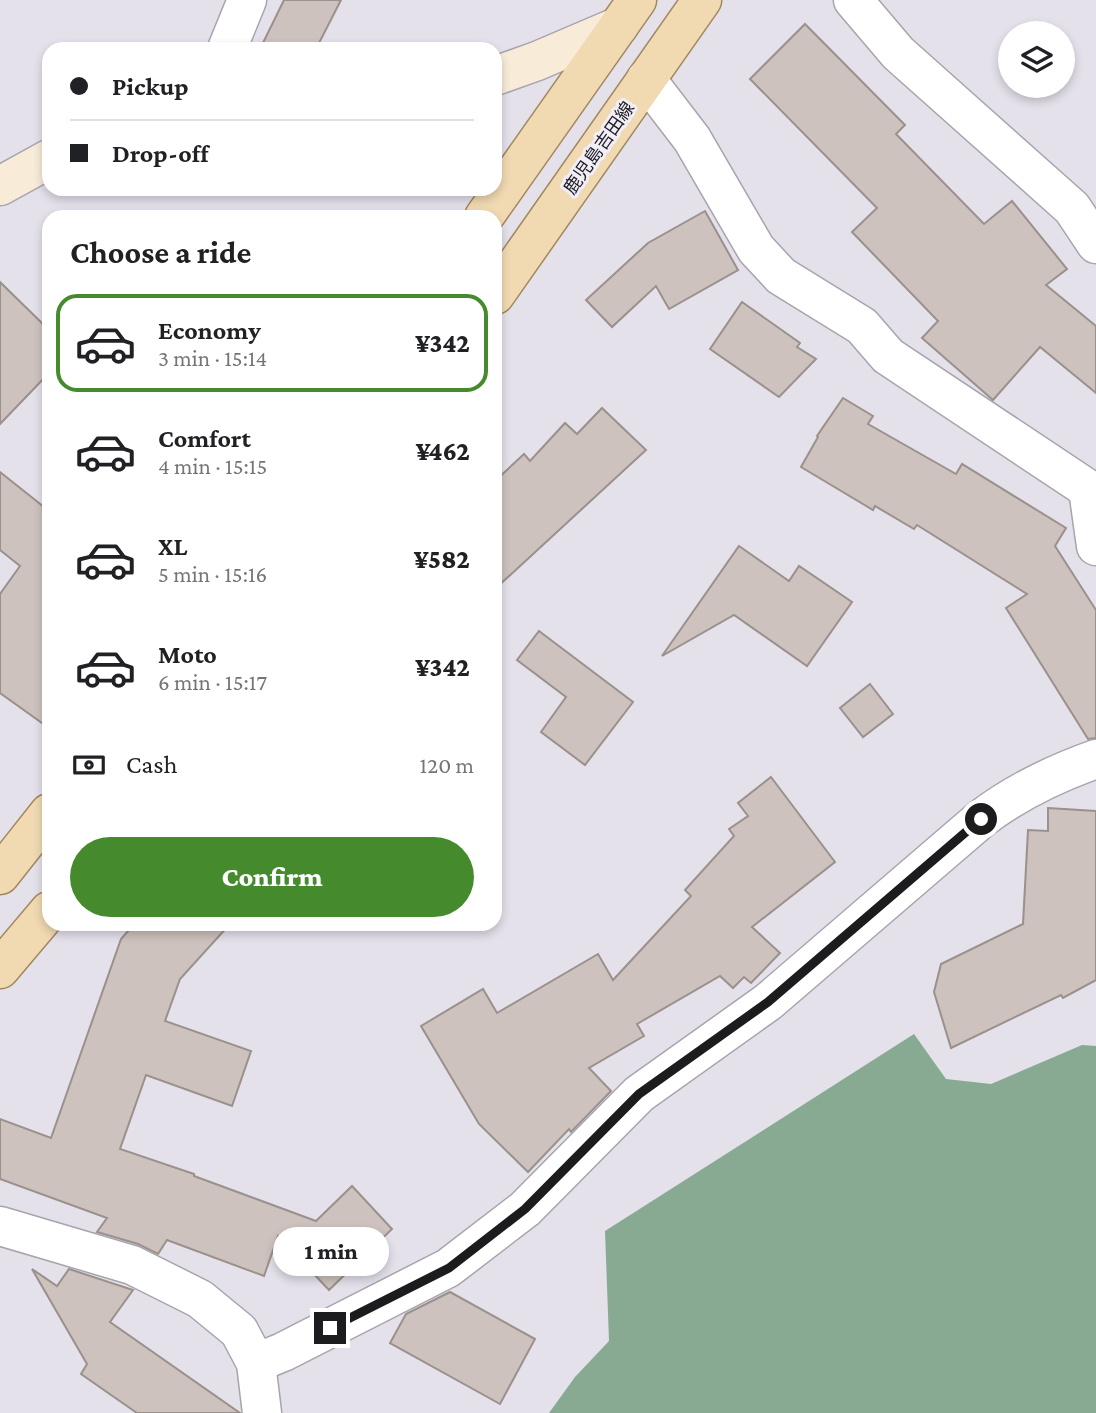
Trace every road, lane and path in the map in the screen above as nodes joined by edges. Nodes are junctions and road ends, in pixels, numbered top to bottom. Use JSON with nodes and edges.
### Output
{"nodes":[{"id":1,"x":247,"y":0,"type":"edge"},
{"id":2,"x":702,"y":0,"type":"edge"},
{"id":3,"x":853,"y":0,"type":"edge"},
{"id":4,"x":628,"y":13,"type":"edge"},
{"id":5,"x":230,"y":42,"type":"edge"},
{"id":6,"x":502,"y":74,"type":"edge"},
{"id":7,"x":646,"y":79,"type":"junction"},
{"id":8,"x":42,"y":163,"type":"edge"},
{"id":9,"x":0,"y":186,"type":"edge"},
{"id":10,"x":502,"y":192,"type":"edge"},
{"id":11,"x":1096,"y":244,"type":"edge"},
{"id":12,"x":502,"y":285,"type":"edge"},
{"id":13,"x":1096,"y":546,"type":"edge"},
{"id":14,"x":1096,"y":759,"type":"edge"},
{"id":15,"x":42,"y":822,"type":"edge"},
{"id":16,"x":0,"y":875,"type":"edge"},
{"id":17,"x":42,"y":919,"type":"edge"},
{"id":18,"x":0,"y":969,"type":"edge"},
{"id":19,"x":0,"y":1226,"type":"edge"},
{"id":20,"x":256,"y":1363,"type":"junction"},
{"id":21,"x":262,"y":1413,"type":"edge"}],
"edges":[{"from":1,"to":5,"type":"street"},
{"from":2,"to":7,"type":"main road","name":"鹿児島吉田線"},
{"from":3,"to":11,"type":"street"},
{"from":4,"to":6,"type":"street"},
{"from":4,"to":10,"type":"main road"},
{"from":7,"to":12,"type":"main road","name":"鹿児島吉田線"},
{"from":7,"to":13,"type":"street"},
{"from":8,"to":9,"type":"street"},
{"from":14,"to":20,"type":"street"},
{"from":15,"to":16,"type":"main road"},
{"from":17,"to":18,"type":"main road"},
{"from":19,"to":20,"type":"street"},
{"from":20,"to":21,"type":"street"}]}
